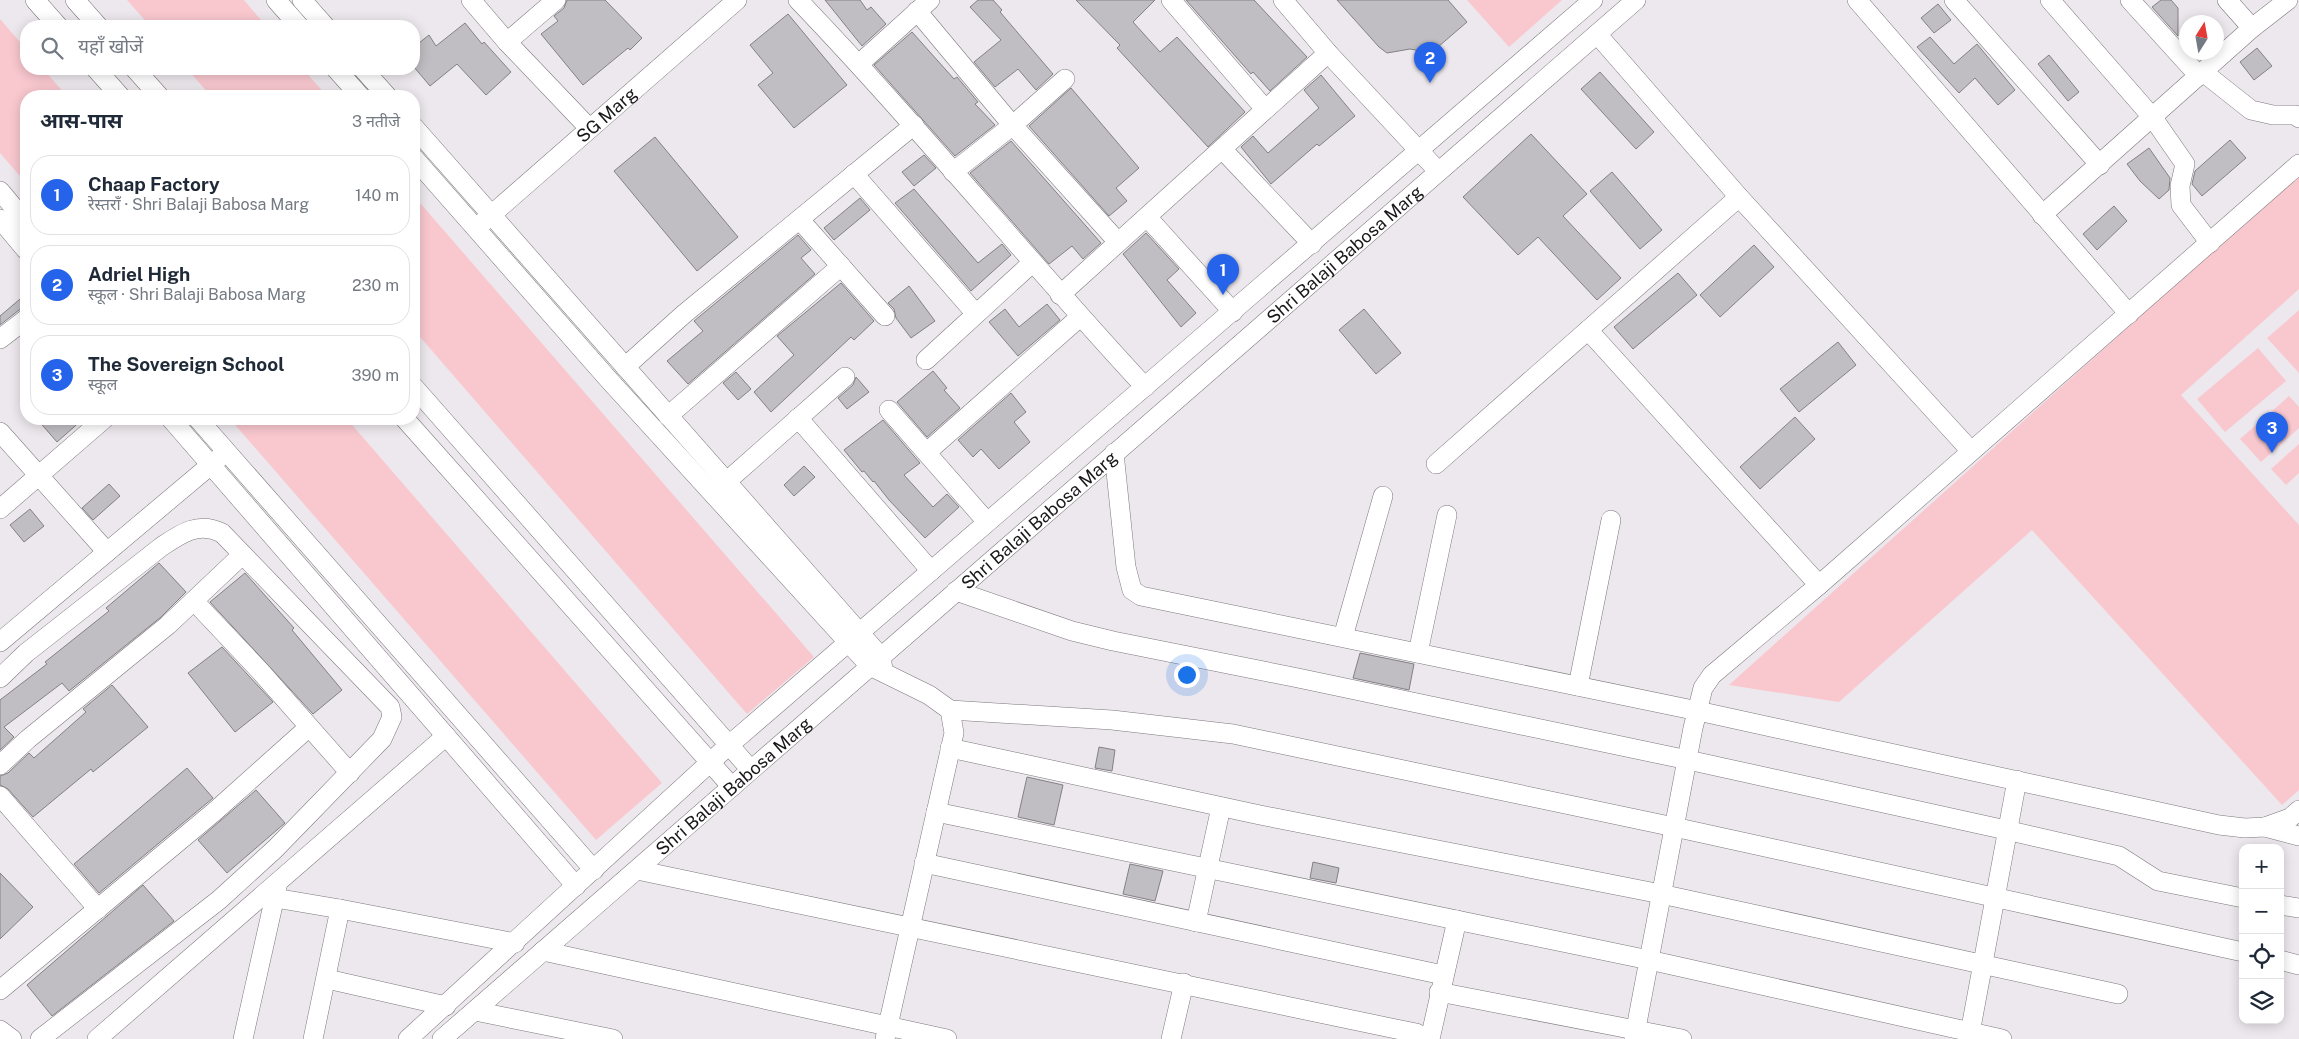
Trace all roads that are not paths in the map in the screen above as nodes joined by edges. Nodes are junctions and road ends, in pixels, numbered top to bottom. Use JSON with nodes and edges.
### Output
{"nodes":[{"id":1,"x":35,"y":0,"type":"edge"},
{"id":2,"x":75,"y":0,"type":"edge"},
{"id":3,"x":276,"y":0,"type":"edge"},
{"id":4,"x":302,"y":0,"type":"edge"},
{"id":5,"x":472,"y":0,"type":"edge"},
{"id":6,"x":556,"y":0,"type":"edge"},
{"id":7,"x":737,"y":0,"type":"edge"},
{"id":8,"x":798,"y":0,"type":"edge"},
{"id":9,"x":1171,"y":0,"type":"edge"},
{"id":10,"x":1283,"y":0,"type":"edge"},
{"id":11,"x":1593,"y":0,"type":"edge"},
{"id":12,"x":1636,"y":0,"type":"edge"},
{"id":13,"x":1856,"y":0,"type":"edge"},
{"id":14,"x":1954,"y":0,"type":"edge"},
{"id":15,"x":2050,"y":0,"type":"edge"},
{"id":16,"x":2130,"y":0,"type":"edge"},
{"id":17,"x":2227,"y":0,"type":"edge"},
{"id":18,"x":2288,"y":0,"type":"edge"},
{"id":19,"x":924,"y":5,"type":"edge"},
{"id":20,"x":53,"y":20,"type":"edge"},
{"id":21,"x":93,"y":20,"type":"edge"},
{"id":22,"x":293,"y":20,"type":"edge"},
{"id":23,"x":320,"y":20,"type":"edge"},
{"id":24,"x":2252,"y":28,"type":"junction"},
{"id":25,"x":1597,"y":34,"type":"junction"},
{"id":26,"x":507,"y":42,"type":"junction"},
{"id":27,"x":1328,"y":53,"type":"junction"},
{"id":28,"x":859,"y":64,"type":"junction"},
{"id":29,"x":2201,"y":74,"type":"junction"},
{"id":30,"x":101,"y":75,"type":"edge"},
{"id":31,"x":140,"y":75,"type":"edge"},
{"id":32,"x":341,"y":75,"type":"edge"},
{"id":33,"x":368,"y":75,"type":"edge"},
{"id":34,"x":1065,"y":79,"type":"dead end"},
{"id":35,"x":115,"y":90,"type":"edge"},
{"id":36,"x":154,"y":90,"type":"edge"},
{"id":37,"x":355,"y":90,"type":"edge"},
{"id":38,"x":382,"y":90,"type":"edge"},
{"id":39,"x":1265,"y":109,"type":"junction"},
{"id":40,"x":2298,"y":115,"type":"edge"},
{"id":41,"x":2153,"y":118,"type":"junction"},
{"id":42,"x":914,"y":125,"type":"junction"},
{"id":43,"x":1012,"y":126,"type":"junction"},
{"id":44,"x":589,"y":128,"type":"junction"},
{"id":45,"x":420,"y":134,"type":"edge"},
{"id":46,"x":1222,"y":149,"type":"junction"},
{"id":47,"x":1420,"y":150,"type":"junction"},
{"id":48,"x":2299,"y":164,"type":"edge"},
{"id":49,"x":420,"y":165,"type":"edge"},
{"id":50,"x":2100,"y":165,"type":"junction"},
{"id":51,"x":1438,"y":171,"type":"junction"},
{"id":52,"x":953,"y":172,"type":"junction"},
{"id":53,"x":854,"y":174,"type":"junction"},
{"id":54,"x":0,"y":192,"type":"edge"},
{"id":55,"x":1739,"y":197,"type":"junction"},
{"id":56,"x":20,"y":215,"type":"edge"},
{"id":57,"x":491,"y":215,"type":"junction"},
{"id":58,"x":2042,"y":215,"type":"junction"},
{"id":59,"x":1147,"y":217,"type":"junction"},
{"id":60,"x":0,"y":219,"type":"edge"},
{"id":61,"x":800,"y":220,"type":"junction"},
{"id":62,"x":476,"y":229,"type":"junction"},
{"id":63,"x":1118,"y":242,"type":"junction"},
{"id":64,"x":20,"y":243,"type":"edge"},
{"id":65,"x":2210,"y":243,"type":"junction"},
{"id":66,"x":1312,"y":244,"type":"junction"},
{"id":67,"x":1032,"y":263,"type":"junction"},
{"id":68,"x":841,"y":266,"type":"junction"},
{"id":69,"x":1060,"y":295,"type":"junction"},
{"id":70,"x":1233,"y":312,"type":"junction"},
{"id":71,"x":976,"y":314,"type":"junction"},
{"id":72,"x":2129,"y":314,"type":"junction"},
{"id":73,"x":884,"y":316,"type":"dead end"},
{"id":74,"x":1080,"y":318,"type":"junction"},
{"id":75,"x":20,"y":324,"type":"edge"},
{"id":76,"x":1588,"y":330,"type":"junction"},
{"id":77,"x":0,"y":339,"type":"edge"},
{"id":78,"x":926,"y":360,"type":"dead end"},
{"id":79,"x":625,"y":367,"type":"junction"},
{"id":80,"x":845,"y":377,"type":"dead end"},
{"id":81,"x":1146,"y":387,"type":"junction"},
{"id":82,"x":420,"y":394,"type":"edge"},
{"id":83,"x":889,"y":410,"type":"dead end"},
{"id":84,"x":668,"y":416,"type":"junction"},
{"id":85,"x":798,"y":418,"type":"junction"},
{"id":86,"x":97,"y":425,"type":"edge"},
{"id":87,"x":176,"y":425,"type":"edge"},
{"id":88,"x":203,"y":425,"type":"edge"},
{"id":89,"x":410,"y":425,"type":"edge"},
{"id":90,"x":0,"y":432,"type":"edge"},
{"id":91,"x":227,"y":452,"type":"junction"},
{"id":92,"x":927,"y":452,"type":"junction"},
{"id":93,"x":1971,"y":452,"type":"junction"},
{"id":94,"x":1114,"y":453,"type":"junction"},
{"id":95,"x":1436,"y":464,"type":"dead end"},
{"id":96,"x":211,"y":465,"type":"junction"},
{"id":97,"x":39,"y":476,"type":"junction"},
{"id":98,"x":726,"y":482,"type":"junction"},
{"id":99,"x":1383,"y":496,"type":"dead end"},
{"id":100,"x":0,"y":509,"type":"edge"},
{"id":101,"x":1447,"y":515,"type":"dead end"},
{"id":102,"x":1611,"y":520,"type":"dead end"},
{"id":103,"x":988,"y":522,"type":"junction"},
{"id":104,"x":107,"y":552,"type":"junction"},
{"id":105,"x":242,"y":554,"type":"junction"},
{"id":106,"x":931,"y":571,"type":"junction"},
{"id":107,"x":1819,"y":585,"type":"junction"},
{"id":108,"x":956,"y":591,"type":"junction"},
{"id":109,"x":194,"y":602,"type":"junction"},
{"id":110,"x":854,"y":637,"type":"junction"},
{"id":111,"x":1343,"y":637,"type":"junction"},
{"id":112,"x":0,"y":642,"type":"edge"},
{"id":113,"x":1418,"y":653,"type":"junction"},
{"id":114,"x":878,"y":664,"type":"junction"},
{"id":115,"x":0,"y":678,"type":"edge"},
{"id":116,"x":1578,"y":686,"type":"junction"},
{"id":117,"x":950,"y":710,"type":"junction"},
{"id":118,"x":1698,"y":711,"type":"junction"},
{"id":119,"x":309,"y":727,"type":"junction"},
{"id":120,"x":446,"y":736,"type":"junction"},
{"id":121,"x":728,"y":746,"type":"junction"},
{"id":122,"x":950,"y":748,"type":"junction"},
{"id":123,"x":1688,"y":760,"type":"junction"},
{"id":124,"x":709,"y":763,"type":"junction"},
{"id":125,"x":0,"y":765,"type":"edge"},
{"id":126,"x":750,"y":770,"type":"junction"},
{"id":127,"x":350,"y":773,"type":"junction"},
{"id":128,"x":2017,"y":780,"type":"junction"},
{"id":129,"x":732,"y":787,"type":"junction"},
{"id":130,"x":0,"y":796,"type":"edge"},
{"id":131,"x":1221,"y":806,"type":"junction"},
{"id":132,"x":2299,"y":810,"type":"edge"},
{"id":133,"x":936,"y":812,"type":"junction"},
{"id":134,"x":1674,"y":827,"type":"junction"},
{"id":135,"x":2265,"y":827,"type":"junction"},
{"id":136,"x":2006,"y":830,"type":"junction"},
{"id":137,"x":2299,"y":836,"type":"edge"},
{"id":138,"x":924,"y":864,"type":"junction"},
{"id":139,"x":1207,"y":869,"type":"junction"},
{"id":140,"x":594,"y":870,"type":"junction"},
{"id":141,"x":637,"y":870,"type":"junction"},
{"id":142,"x":576,"y":886,"type":"junction"},
{"id":143,"x":276,"y":890,"type":"junction"},
{"id":144,"x":1661,"y":894,"type":"junction"},
{"id":145,"x":2239,"y":897,"type":"edge"},
{"id":146,"x":1994,"y":898,"type":"junction"},
{"id":147,"x":2284,"y":906,"type":"edge"},
{"id":148,"x":2299,"y":908,"type":"edge"},
{"id":149,"x":98,"y":909,"type":"junction"},
{"id":150,"x":340,"y":909,"type":"junction"},
{"id":151,"x":1456,"y":920,"type":"junction"},
{"id":152,"x":1196,"y":922,"type":"junction"},
{"id":153,"x":910,"y":927,"type":"junction"},
{"id":154,"x":515,"y":943,"type":"junction"},
{"id":155,"x":543,"y":951,"type":"junction"},
{"id":156,"x":2239,"y":951,"type":"edge"},
{"id":157,"x":1649,"y":960,"type":"junction"},
{"id":158,"x":2284,"y":961,"type":"edge"},
{"id":159,"x":1982,"y":965,"type":"junction"},
{"id":160,"x":2299,"y":965,"type":"edge"},
{"id":161,"x":327,"y":979,"type":"junction"},
{"id":162,"x":1441,"y":983,"type":"junction"},
{"id":163,"x":1184,"y":984,"type":"junction"},
{"id":164,"x":0,"y":990,"type":"edge"},
{"id":165,"x":2118,"y":994,"type":"dead end"},
{"id":166,"x":446,"y":1006,"type":"junction"},
{"id":167,"x":475,"y":1011,"type":"junction"},
{"id":168,"x":0,"y":1030,"type":"edge"},
{"id":169,"x":886,"y":1032,"type":"edge"},
{"id":170,"x":1970,"y":1033,"type":"junction"},
{"id":171,"x":1635,"y":1034,"type":"edge"},
{"id":172,"x":12,"y":1039,"type":"edge"},
{"id":173,"x":40,"y":1039,"type":"edge"},
{"id":174,"x":97,"y":1039,"type":"edge"},
{"id":175,"x":243,"y":1039,"type":"edge"},
{"id":176,"x":313,"y":1039,"type":"edge"},
{"id":177,"x":408,"y":1039,"type":"edge"},
{"id":178,"x":442,"y":1039,"type":"edge"},
{"id":179,"x":613,"y":1039,"type":"edge"},
{"id":180,"x":947,"y":1039,"type":"edge"},
{"id":181,"x":1171,"y":1039,"type":"edge"},
{"id":182,"x":1429,"y":1039,"type":"edge"},
{"id":183,"x":1682,"y":1039,"type":"edge"},
{"id":184,"x":2002,"y":1039,"type":"edge"}],
"edges":[{"from":1,"to":20,"type":"street"},
{"from":2,"to":21,"type":"street"},
{"from":3,"to":22,"type":"street"},
{"from":4,"to":23,"type":"street"},
{"from":5,"to":26,"type":"street"},
{"from":6,"to":26,"type":"street"},
{"from":7,"to":44,"type":"street","name":"SG Marg"},
{"from":8,"to":28,"type":"street"},
{"from":9,"to":39,"type":"street"},
{"from":10,"to":27,"type":"street"},
{"from":11,"to":47,"type":"street","name":"Shri Balaji Babosa Marg"},
{"from":12,"to":25,"type":"street","name":"Shri Balaji Babosa Marg"},
{"from":13,"to":58,"type":"street"},
{"from":14,"to":50,"type":"street"},
{"from":15,"to":41,"type":"street"},
{"from":16,"to":29,"type":"street"},
{"from":17,"to":24,"type":"street"},
{"from":18,"to":24,"type":"street"},
{"from":19,"to":28,"type":"street"},
{"from":19,"to":43,"type":"street"},
{"from":24,"to":29,"type":"street"},
{"from":25,"to":51,"type":"street","name":"Shri Balaji Babosa Marg"},
{"from":25,"to":55,"type":"street"},
{"from":26,"to":44,"type":"street"},
{"from":27,"to":39,"type":"street"},
{"from":27,"to":47,"type":"street"},
{"from":28,"to":42,"type":"street"},
{"from":29,"to":40,"type":"street"},
{"from":29,"to":41,"type":"street"},
{"from":30,"to":35,"type":"street"},
{"from":31,"to":36,"type":"street"},
{"from":32,"to":37,"type":"street"},
{"from":33,"to":38,"type":"street"},
{"from":34,"to":43,"type":"street"},
{"from":39,"to":46,"type":"street"},
{"from":41,"to":50,"type":"street"},
{"from":41,"to":65,"type":"street"},
{"from":42,"to":52,"type":"street"},
{"from":42,"to":53,"type":"street"},
{"from":43,"to":52,"type":"street"},
{"from":43,"to":63,"type":"street"},
{"from":44,"to":57,"type":"street","name":"SG Marg"},
{"from":45,"to":57,"type":"street"},
{"from":46,"to":59,"type":"street"},
{"from":46,"to":66,"type":"street"},
{"from":47,"to":51,"type":"street"},
{"from":47,"to":66,"type":"street","name":"Shri Balaji Babosa Marg"},
{"from":48,"to":65,"type":"street"},
{"from":49,"to":62,"type":"street"},
{"from":50,"to":58,"type":"street"},
{"from":51,"to":94,"type":"street","name":"Shri Balaji Babosa Marg"},
{"from":52,"to":67,"type":"street"},
{"from":53,"to":61,"type":"street"},
{"from":53,"to":71,"type":"street"},
{"from":54,"to":56,"type":"street"},
{"from":55,"to":76,"type":"street"},
{"from":55,"to":93,"type":"street"},
{"from":57,"to":62,"type":"street","name":"SG Marg"},
{"from":57,"to":79,"type":"street"},
{"from":58,"to":72,"type":"street"},
{"from":59,"to":63,"type":"street"},
{"from":59,"to":70,"type":"street"},
{"from":60,"to":64,"type":"street"},
{"from":61,"to":68,"type":"street"},
{"from":61,"to":79,"type":"street"},
{"from":62,"to":110,"type":"street"},
{"from":63,"to":69,"type":"street"},
{"from":65,"to":72,"type":"street"},
{"from":66,"to":70,"type":"street","name":"Shri Balaji Babosa Marg"},
{"from":67,"to":69,"type":"street"},
{"from":67,"to":71,"type":"street"},
{"from":68,"to":73,"type":"street"},
{"from":68,"to":84,"type":"street"},
{"from":69,"to":74,"type":"street"},
{"from":70,"to":81,"type":"street","name":"Shri Balaji Babosa Marg"},
{"from":71,"to":78,"type":"street"},
{"from":72,"to":93,"type":"street"},
{"from":74,"to":81,"type":"street"},
{"from":74,"to":92,"type":"street"},
{"from":75,"to":77,"type":"street"},
{"from":76,"to":95,"type":"street"},
{"from":76,"to":107,"type":"street"},
{"from":79,"to":84,"type":"street"},
{"from":80,"to":85,"type":"street"},
{"from":81,"to":103,"type":"street","name":"Shri Balaji Babosa Marg"},
{"from":82,"to":121,"type":"street"},
{"from":83,"to":92,"type":"street"},
{"from":84,"to":98,"type":"street"},
{"from":85,"to":98,"type":"street"},
{"from":85,"to":106,"type":"street"},
{"from":86,"to":97,"type":"street"},
{"from":87,"to":96,"type":"street"},
{"from":88,"to":91,"type":"street"},
{"from":89,"to":124,"type":"street"},
{"from":90,"to":97,"type":"street"},
{"from":91,"to":96,"type":"street"},
{"from":91,"to":140,"type":"street"},
{"from":92,"to":103,"type":"street"},
{"from":93,"to":107,"type":"street"},
{"from":94,"to":108,"type":"street","name":"Shri Balaji Babosa Marg"},
{"from":94,"to":111,"type":"street"},
{"from":96,"to":104,"type":"street"},
{"from":96,"to":120,"type":"street"},
{"from":97,"to":100,"type":"street"},
{"from":97,"to":104,"type":"street"},
{"from":98,"to":110,"type":"street"},
{"from":99,"to":111,"type":"street"},
{"from":101,"to":113,"type":"street"},
{"from":102,"to":116,"type":"street"},
{"from":103,"to":106,"type":"street","name":"Shri Balaji Babosa Marg"},
{"from":104,"to":112,"type":"street"},
{"from":105,"to":109,"type":"street"},
{"from":105,"to":115,"type":"street"},
{"from":105,"to":127,"type":"street"},
{"from":106,"to":110,"type":"street","name":"Shri Balaji Babosa Marg"},
{"from":107,"to":118,"type":"street"},
{"from":108,"to":114,"type":"street","name":"Shri Balaji Babosa Marg"},
{"from":108,"to":123,"type":"street"},
{"from":109,"to":119,"type":"street"},
{"from":109,"to":125,"type":"street"},
{"from":110,"to":114,"type":"street"},
{"from":110,"to":121,"type":"street","name":"Shri Balaji Babosa Marg"},
{"from":111,"to":113,"type":"street"},
{"from":113,"to":116,"type":"street"},
{"from":114,"to":117,"type":"street"},
{"from":114,"to":126,"type":"street","name":"Shri Balaji Babosa Marg"},
{"from":116,"to":118,"type":"street"},
{"from":117,"to":122,"type":"street"},
{"from":117,"to":134,"type":"street"},
{"from":118,"to":123,"type":"street"},
{"from":118,"to":128,"type":"street"},
{"from":119,"to":127,"type":"street"},
{"from":119,"to":149,"type":"street"},
{"from":120,"to":142,"type":"street"},
{"from":120,"to":143,"type":"street"},
{"from":121,"to":124,"type":"street","name":"Shri Balaji Babosa Marg"},
{"from":121,"to":126,"type":"street"},
{"from":122,"to":131,"type":"street"},
{"from":122,"to":133,"type":"street"},
{"from":123,"to":134,"type":"street"},
{"from":123,"to":136,"type":"street"},
{"from":124,"to":129,"type":"street"},
{"from":124,"to":140,"type":"street","name":"Shri Balaji Babosa Marg"},
{"from":126,"to":129,"type":"street","name":"Shri Balaji Babosa Marg"},
{"from":127,"to":173,"type":"street"},
{"from":128,"to":135,"type":"street"},
{"from":128,"to":136,"type":"street"},
{"from":129,"to":141,"type":"street","name":"Shri Balaji Babosa Marg"},
{"from":130,"to":149,"type":"street"},
{"from":131,"to":139,"type":"street"},
{"from":131,"to":144,"type":"street"},
{"from":132,"to":135,"type":"street"},
{"from":133,"to":138,"type":"street"},
{"from":133,"to":139,"type":"street"},
{"from":134,"to":144,"type":"street"},
{"from":134,"to":146,"type":"street"},
{"from":135,"to":137,"type":"street"},
{"from":136,"to":145,"type":"street"},
{"from":136,"to":146,"type":"street"},
{"from":138,"to":152,"type":"street"},
{"from":138,"to":153,"type":"street"},
{"from":139,"to":151,"type":"street"},
{"from":139,"to":152,"type":"street"},
{"from":140,"to":142,"type":"street","name":"Shri Balaji Babosa Marg"},
{"from":141,"to":153,"type":"street"},
{"from":141,"to":155,"type":"street","name":"Shri Balaji Babosa Marg"},
{"from":142,"to":154,"type":"street","name":"Shri Balaji Babosa Marg"},
{"from":143,"to":150,"type":"street"},
{"from":143,"to":174,"type":"street"},
{"from":143,"to":175,"type":"street"},
{"from":144,"to":157,"type":"street"},
{"from":144,"to":159,"type":"street"},
{"from":146,"to":156,"type":"street"},
{"from":146,"to":159,"type":"street"},
{"from":147,"to":148,"type":"street"},
{"from":149,"to":164,"type":"street"},
{"from":150,"to":154,"type":"street"},
{"from":150,"to":161,"type":"street"},
{"from":151,"to":157,"type":"street"},
{"from":151,"to":162,"type":"street"},
{"from":152,"to":162,"type":"street"},
{"from":153,"to":163,"type":"street"},
{"from":153,"to":169,"type":"street"},
{"from":154,"to":166,"type":"street","name":"Shri Balaji Babosa Marg"},
{"from":155,"to":167,"type":"street","name":"Shri Balaji Babosa Marg"},
{"from":155,"to":169,"type":"street"},
{"from":157,"to":170,"type":"street"},
{"from":157,"to":171,"type":"street"},
{"from":158,"to":160,"type":"street"},
{"from":159,"to":165,"type":"street"},
{"from":159,"to":170,"type":"street"},
{"from":161,"to":166,"type":"street"},
{"from":161,"to":176,"type":"street"},
{"from":162,"to":171,"type":"street"},
{"from":162,"to":182,"type":"street"},
{"from":163,"to":181,"type":"street"},
{"from":163,"to":182,"type":"street"},
{"from":166,"to":177,"type":"street","name":"Shri Balaji Babosa Marg"},
{"from":167,"to":178,"type":"street","name":"Shri Balaji Babosa Marg"},
{"from":167,"to":179,"type":"street"},
{"from":168,"to":172,"type":"street"},
{"from":169,"to":180,"type":"street"},
{"from":170,"to":184,"type":"street"},
{"from":171,"to":183,"type":"street"}]}
